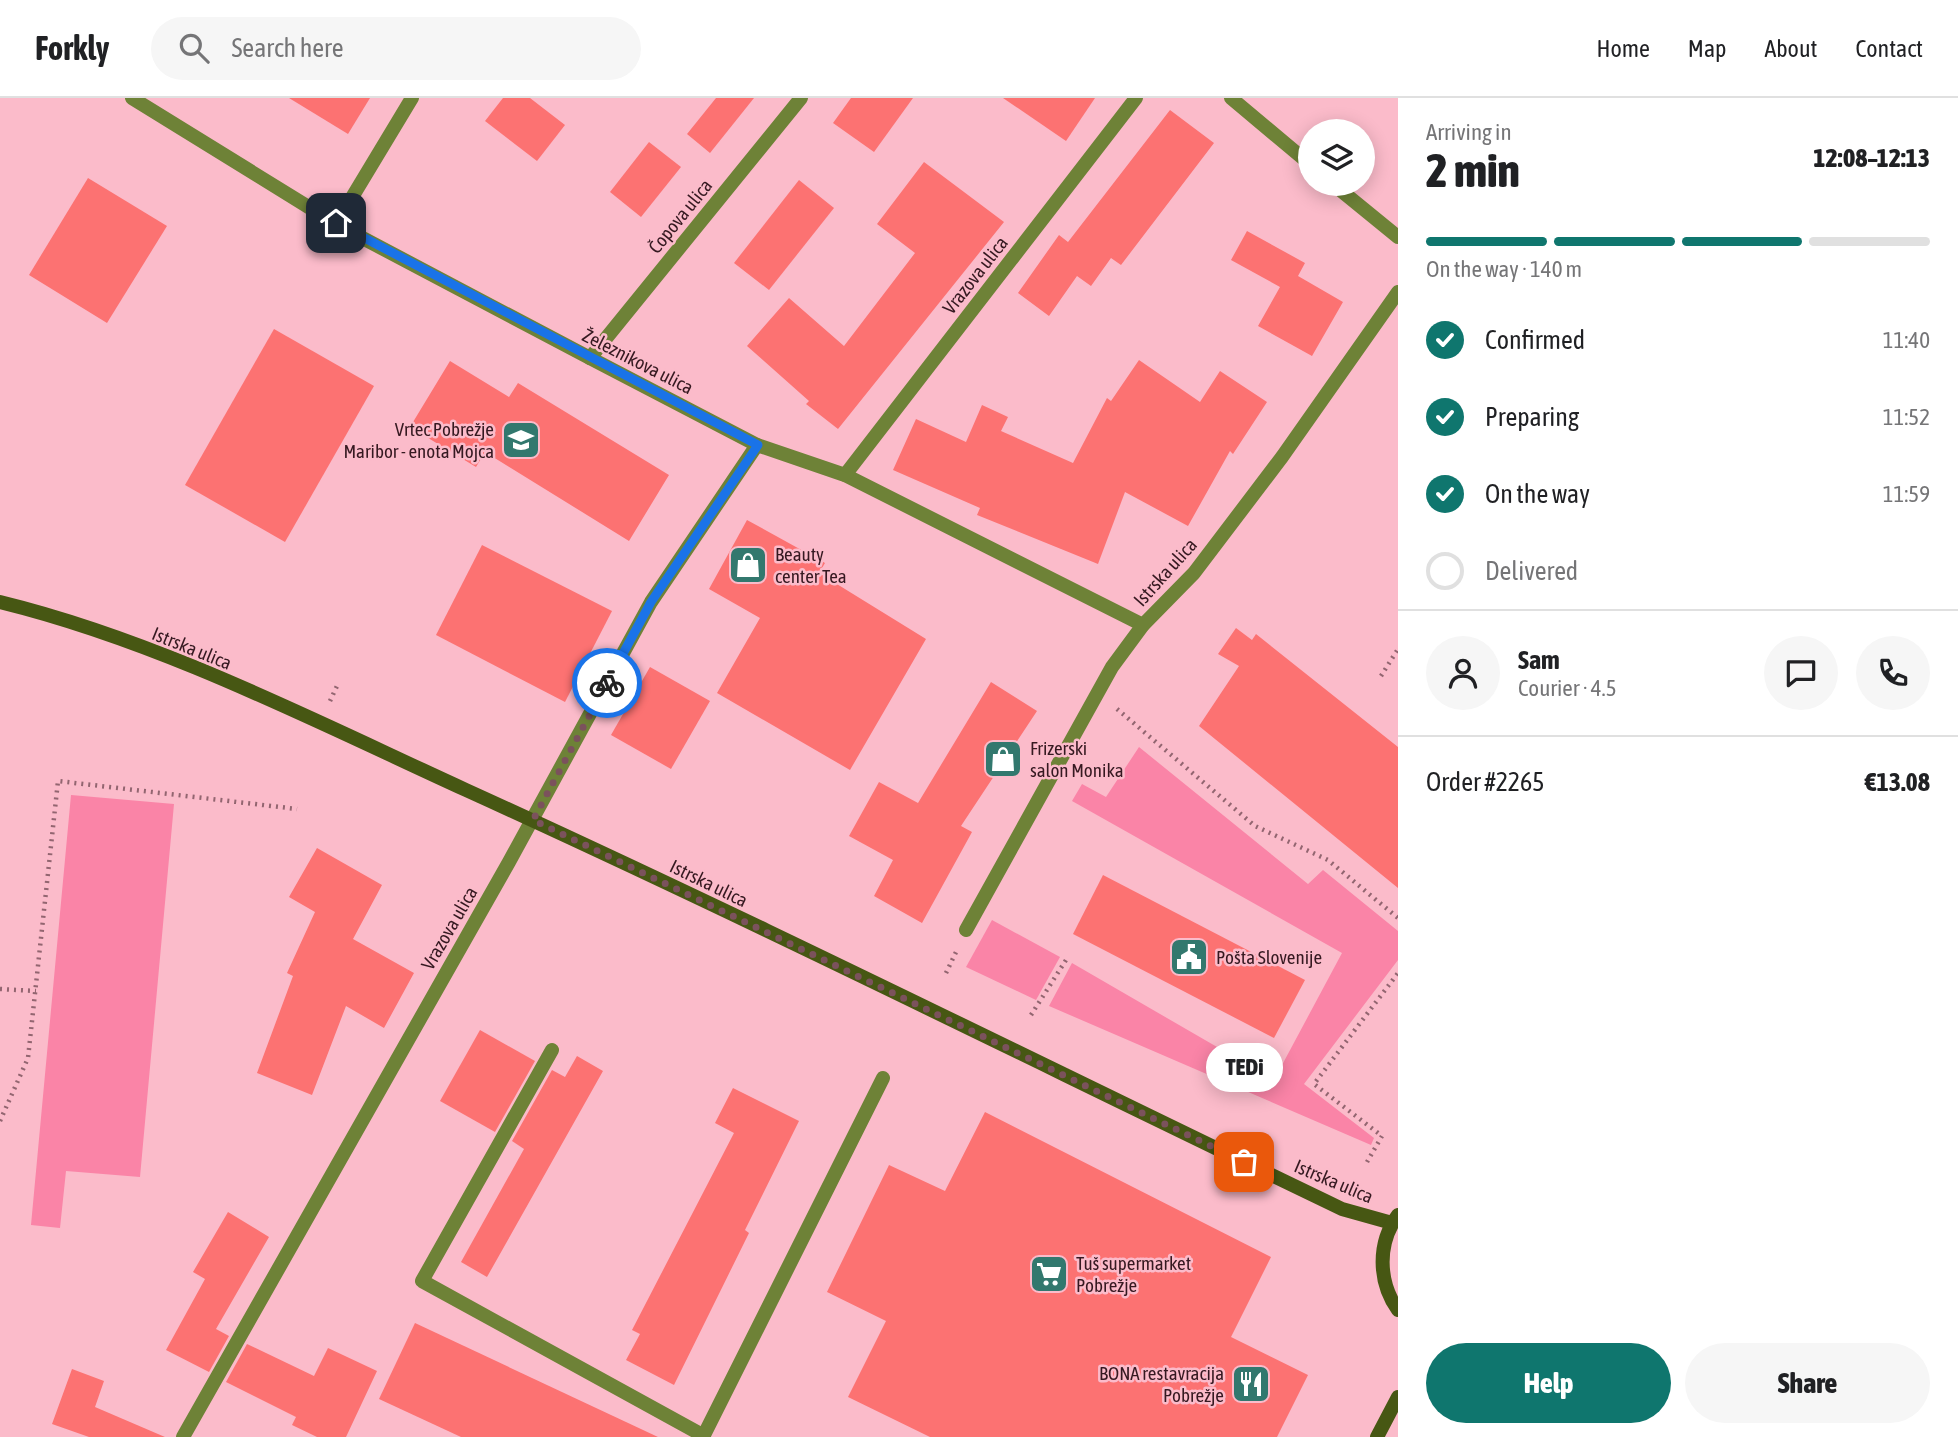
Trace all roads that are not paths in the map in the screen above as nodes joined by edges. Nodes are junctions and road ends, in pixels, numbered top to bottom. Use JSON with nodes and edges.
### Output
{"nodes":[{"id":1,"x":132,"y":98,"type":"edge"},
{"id":2,"x":412,"y":98,"type":"edge"},
{"id":3,"x":801,"y":98,"type":"edge"},
{"id":4,"x":1136,"y":98,"type":"edge"},
{"id":5,"x":1231,"y":98,"type":"edge"},
{"id":6,"x":1298,"y":154,"type":"edge"},
{"id":7,"x":1348,"y":196,"type":"edge"},
{"id":8,"x":336,"y":223,"type":"junction"},
{"id":9,"x":1398,"y":237,"type":"edge"},
{"id":10,"x":1398,"y":292,"type":"edge"},
{"id":11,"x":590,"y":358,"type":"junction"},
{"id":12,"x":758,"y":445,"type":"junction"},
{"id":13,"x":845,"y":475,"type":"junction"},
{"id":14,"x":0,"y":602,"type":"edge"},
{"id":15,"x":1143,"y":625,"type":"junction"},
{"id":16,"x":533,"y":820,"type":"junction"},
{"id":17,"x":966,"y":930,"type":"dead end"},
{"id":18,"x":552,"y":1049,"type":"dead end"},
{"id":19,"x":883,"y":1078,"type":"dead end"},
{"id":20,"x":1395,"y":1219,"type":"edge"},
{"id":21,"x":1398,"y":1310,"type":"edge"},
{"id":22,"x":1398,"y":1397,"type":"edge"},
{"id":23,"x":703,"y":1436,"type":"edge"},
{"id":24,"x":183,"y":1437,"type":"edge"},
{"id":25,"x":1377,"y":1437,"type":"edge"}],
"edges":[{"from":1,"to":8,"type":"street","name":"Železnikova ulica"},
{"from":2,"to":8,"type":"street"},
{"from":3,"to":11,"type":"street","name":"Čopova ulica"},
{"from":4,"to":13,"type":"street","name":"Vrazova ulica"},
{"from":5,"to":6,"type":"street"},
{"from":7,"to":9,"type":"street"},
{"from":8,"to":11,"type":"street","name":"Železnikova ulica"},
{"from":10,"to":15,"type":"street","name":"Istrska ulica"},
{"from":11,"to":12,"type":"street","name":"Železnikova ulica"},
{"from":12,"to":13,"type":"street","name":"Železnikova ulica"},
{"from":12,"to":16,"type":"street","name":"Vrazova ulica"},
{"from":13,"to":15,"type":"street","name":"Železnikova ulica"},
{"from":14,"to":16,"type":"street","name":"Istrska ulica"},
{"from":15,"to":17,"type":"street","name":"Istrska ulica"},
{"from":16,"to":20,"type":"street","name":"Istrska ulica"},
{"from":16,"to":24,"type":"street","name":"Vrazova ulica"},
{"from":18,"to":23,"type":"street"},
{"from":19,"to":23,"type":"street"},
{"from":20,"to":21,"type":"street"},
{"from":22,"to":25,"type":"street"}]}
